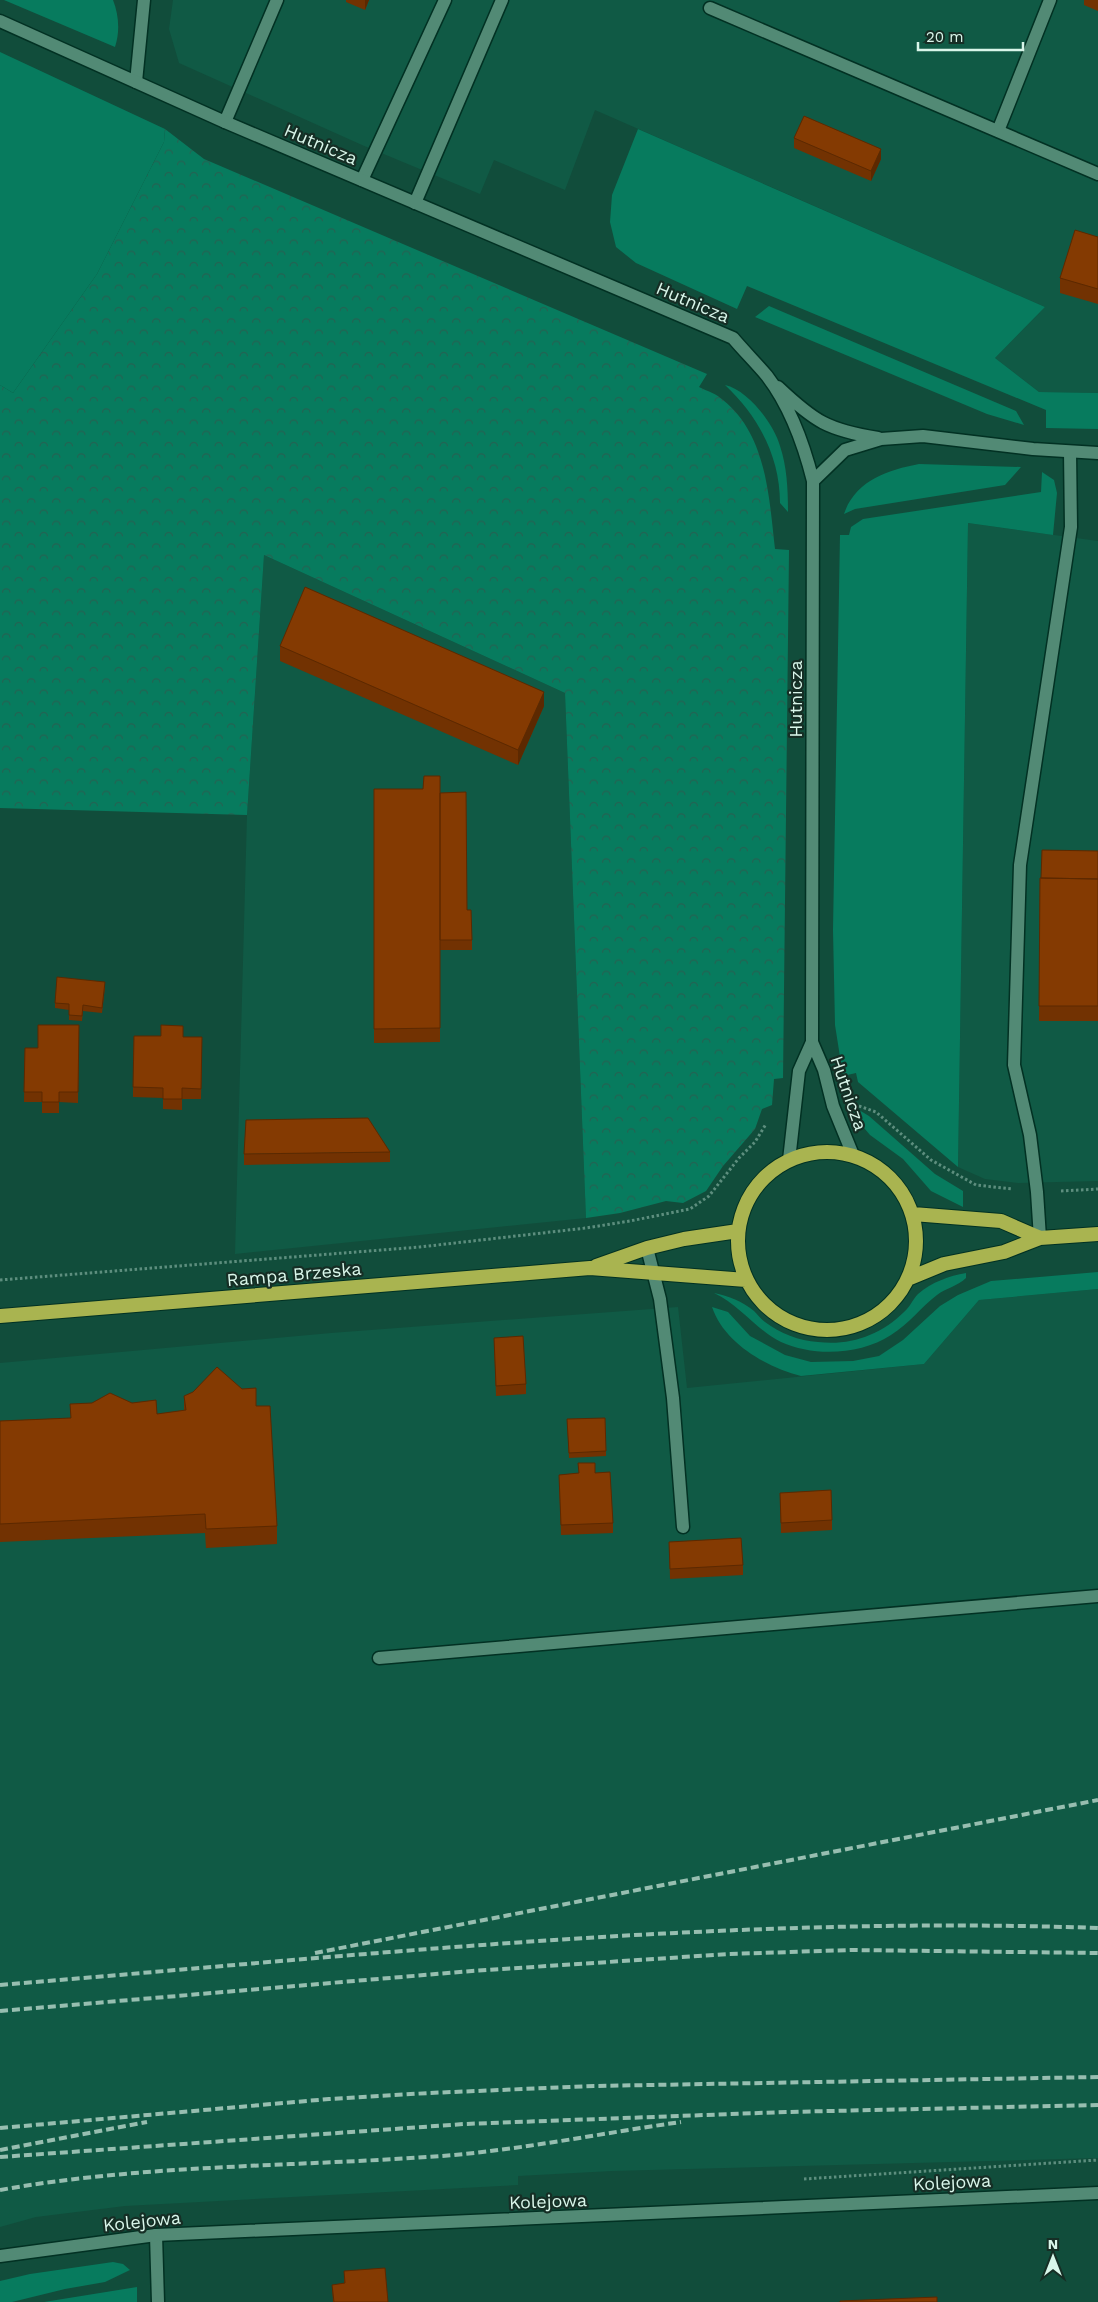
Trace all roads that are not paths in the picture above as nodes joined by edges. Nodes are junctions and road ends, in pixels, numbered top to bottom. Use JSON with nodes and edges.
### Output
{"nodes":[{"id":1,"x":144,"y":0,"type":"edge"},
{"id":2,"x":277,"y":0,"type":"edge"},
{"id":3,"x":445,"y":0,"type":"edge"},
{"id":4,"x":502,"y":0,"type":"edge"},
{"id":5,"x":1050,"y":0,"type":"edge"},
{"id":6,"x":710,"y":8,"type":"dead end"},
{"id":7,"x":0,"y":21,"type":"edge"},
{"id":8,"x":136,"y":82,"type":"junction"},
{"id":9,"x":225,"y":122,"type":"junction"},
{"id":10,"x":998,"y":131,"type":"junction"},
{"id":11,"x":1098,"y":174,"type":"edge"},
{"id":12,"x":362,"y":180,"type":"junction"},
{"id":13,"x":415,"y":203,"type":"junction"},
{"id":14,"x":768,"y":377,"type":"junction"},
{"id":15,"x":881,"y":439,"type":"junction"},
{"id":16,"x":1070,"y":452,"type":"junction"},
{"id":17,"x":1098,"y":453,"type":"edge"},
{"id":18,"x":813,"y":481,"type":"junction"},
{"id":19,"x":812,"y":1042,"type":"junction"},
{"id":20,"x":853,"y":1155,"type":"junction"},
{"id":21,"x":789,"y":1160,"type":"junction"},
{"id":22,"x":913,"y":1214,"type":"junction"},
{"id":23,"x":738,"y":1231,"type":"junction"},
{"id":24,"x":1098,"y":1234,"type":"edge"},
{"id":25,"x":1040,"y":1238,"type":"junction"},
{"id":26,"x":647,"y":1248,"type":"junction"},
{"id":27,"x":590,"y":1268,"type":"junction"},
{"id":28,"x":653,"y":1274,"type":"junction"},
{"id":29,"x":910,"y":1278,"type":"junction"},
{"id":30,"x":746,"y":1280,"type":"junction"},
{"id":31,"x":0,"y":1316,"type":"edge"},
{"id":32,"x":683,"y":1528,"type":"dead end"},
{"id":33,"x":1098,"y":1596,"type":"edge"},
{"id":34,"x":379,"y":1658,"type":"dead end"},
{"id":35,"x":1098,"y":2193,"type":"edge"},
{"id":36,"x":156,"y":2235,"type":"junction"},
{"id":37,"x":0,"y":2256,"type":"edge"},
{"id":38,"x":158,"y":2302,"type":"edge"}],
"edges":[{"from":1,"to":8,"type":"street"},
{"from":2,"to":9,"type":"street"},
{"from":3,"to":12,"type":"street"},
{"from":4,"to":13,"type":"street"},
{"from":5,"to":10,"type":"street"},
{"from":6,"to":10,"type":"street"},
{"from":7,"to":8,"type":"street","name":"Hutnicza"},
{"from":8,"to":9,"type":"street","name":"Hutnicza"},
{"from":9,"to":12,"type":"street","name":"Hutnicza"},
{"from":10,"to":11,"type":"street"},
{"from":12,"to":13,"type":"street","name":"Hutnicza"},
{"from":13,"to":14,"type":"street","name":"Hutnicza"},
{"from":14,"to":15,"type":"street"},
{"from":14,"to":18,"type":"street","name":"Hutnicza"},
{"from":15,"to":16,"type":"street"},
{"from":15,"to":18,"type":"street"},
{"from":16,"to":17,"type":"street"},
{"from":16,"to":25,"type":"street"},
{"from":18,"to":19,"type":"street","name":"Hutnicza"},
{"from":19,"to":20,"type":"street","name":"Hutnicza"},
{"from":19,"to":21,"type":"street","name":"Hutnicza"},
{"from":20,"to":21,"type":"highway"},
{"from":20,"to":22,"type":"highway"},
{"from":21,"to":23,"type":"highway"},
{"from":22,"to":25,"type":"highway"},
{"from":22,"to":29,"type":"highway"},
{"from":23,"to":26,"type":"highway","name":"Rampa Brzeska"},
{"from":23,"to":30,"type":"highway"},
{"from":24,"to":25,"type":"highway"},
{"from":25,"to":29,"type":"highway"},
{"from":26,"to":27,"type":"highway","name":"Rampa Brzeska"},
{"from":26,"to":28,"type":"street"},
{"from":27,"to":28,"type":"highway","name":"Rampa Brzeska"},
{"from":27,"to":31,"type":"highway","name":"Rampa Brzeska"},
{"from":28,"to":30,"type":"highway","name":"Rampa Brzeska"},
{"from":28,"to":32,"type":"street"},
{"from":29,"to":30,"type":"highway"},
{"from":33,"to":34,"type":"street"},
{"from":35,"to":36,"type":"street","name":"Kolejowa"},
{"from":36,"to":37,"type":"street","name":"Kolejowa"},
{"from":36,"to":38,"type":"street"}]}
